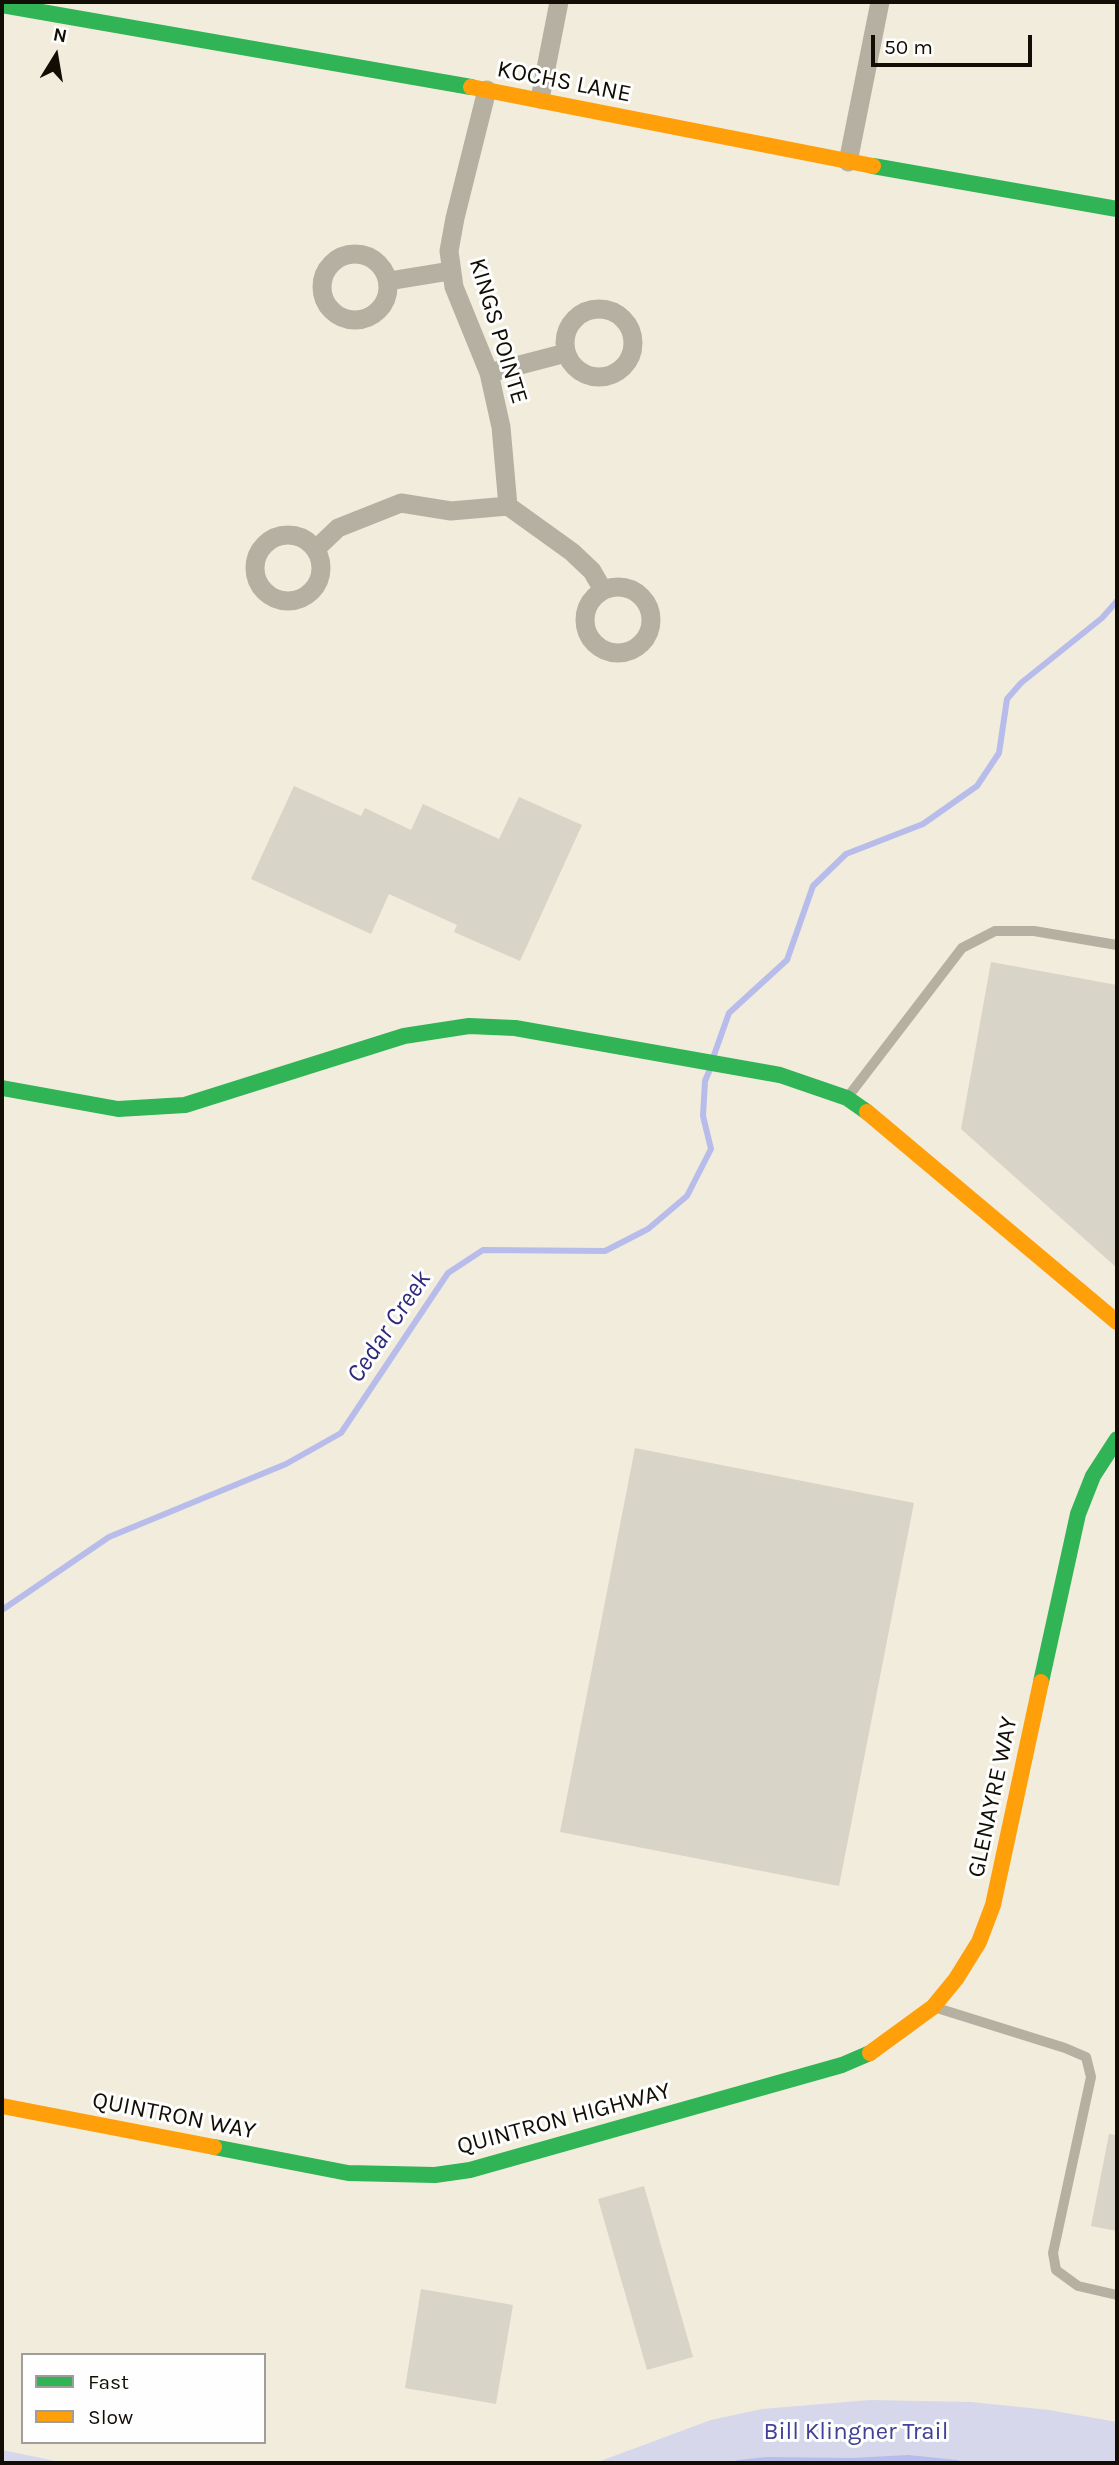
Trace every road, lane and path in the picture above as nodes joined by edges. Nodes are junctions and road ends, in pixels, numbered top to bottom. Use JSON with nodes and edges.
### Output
{"nodes":[{"id":1,"x":559,"y":2,"type":"edge"},
{"id":2,"x":880,"y":2,"type":"edge"},
{"id":3,"x":2,"y":5,"type":"edge"},
{"id":4,"x":487,"y":90,"type":"junction"},
{"id":5,"x":540,"y":99,"type":"junction"},
{"id":6,"x":848,"y":162,"type":"junction"},
{"id":7,"x":1117,"y":209,"type":"edge"},
{"id":8,"x":450,"y":271,"type":"junction"},
{"id":9,"x":389,"y":281,"type":"dead end"},
{"id":10,"x":566,"y":353,"type":"dead end"},
{"id":11,"x":489,"y":373,"type":"junction"},
{"id":12,"x":508,"y":506,"type":"junction"},
{"id":13,"x":316,"y":549,"type":"dead end"},
{"id":14,"x":603,"y":590,"type":"dead end"},
{"id":15,"x":1117,"y":945,"type":"edge"},
{"id":16,"x":2,"y":1088,"type":"edge"},
{"id":17,"x":847,"y":1098,"type":"junction"},
{"id":18,"x":1117,"y":1322,"type":"edge"},
{"id":19,"x":1117,"y":1439,"type":"edge"},
{"id":20,"x":933,"y":2007,"type":"junction"},
{"id":21,"x":799,"y":2078,"type":"joint"},
{"id":22,"x":2,"y":2106,"type":"edge"},
{"id":23,"x":338,"y":2171,"type":"joint"},
{"id":24,"x":1117,"y":2295,"type":"edge"}],
"edges":[{"from":1,"to":5,"type":"street"},
{"from":2,"to":6,"type":"street"},
{"from":3,"to":4,"type":"street","name":"KOCHS LANE"},
{"from":4,"to":5,"type":"street","name":"KOCHS LANE"},
{"from":4,"to":8,"type":"street","name":"KINGS POINTE"},
{"from":5,"to":6,"type":"street","name":"KOCHS LANE"},
{"from":6,"to":7,"type":"street","name":"KOCHS LANE"},
{"from":8,"to":9,"type":"street"},
{"from":8,"to":11,"type":"street","name":"KINGS POINTE"},
{"from":10,"to":11,"type":"street"},
{"from":11,"to":12,"type":"street","name":"KINGS POINTE"},
{"from":12,"to":13,"type":"street"},
{"from":12,"to":14,"type":"street"},
{"from":15,"to":17,"type":"lane"},
{"from":16,"to":17,"type":"street"},
{"from":17,"to":18,"type":"street"},
{"from":19,"to":20,"type":"street","name":"GLENAYRE WAY"},
{"from":20,"to":21,"type":"street","name":"GLENAYRE WAY"},
{"from":20,"to":24,"type":"lane"},
{"from":21,"to":23,"type":"street","name":"QUINTRON HIGHWAY"},
{"from":22,"to":23,"type":"street","name":"QUINTRON WAY"}]}
